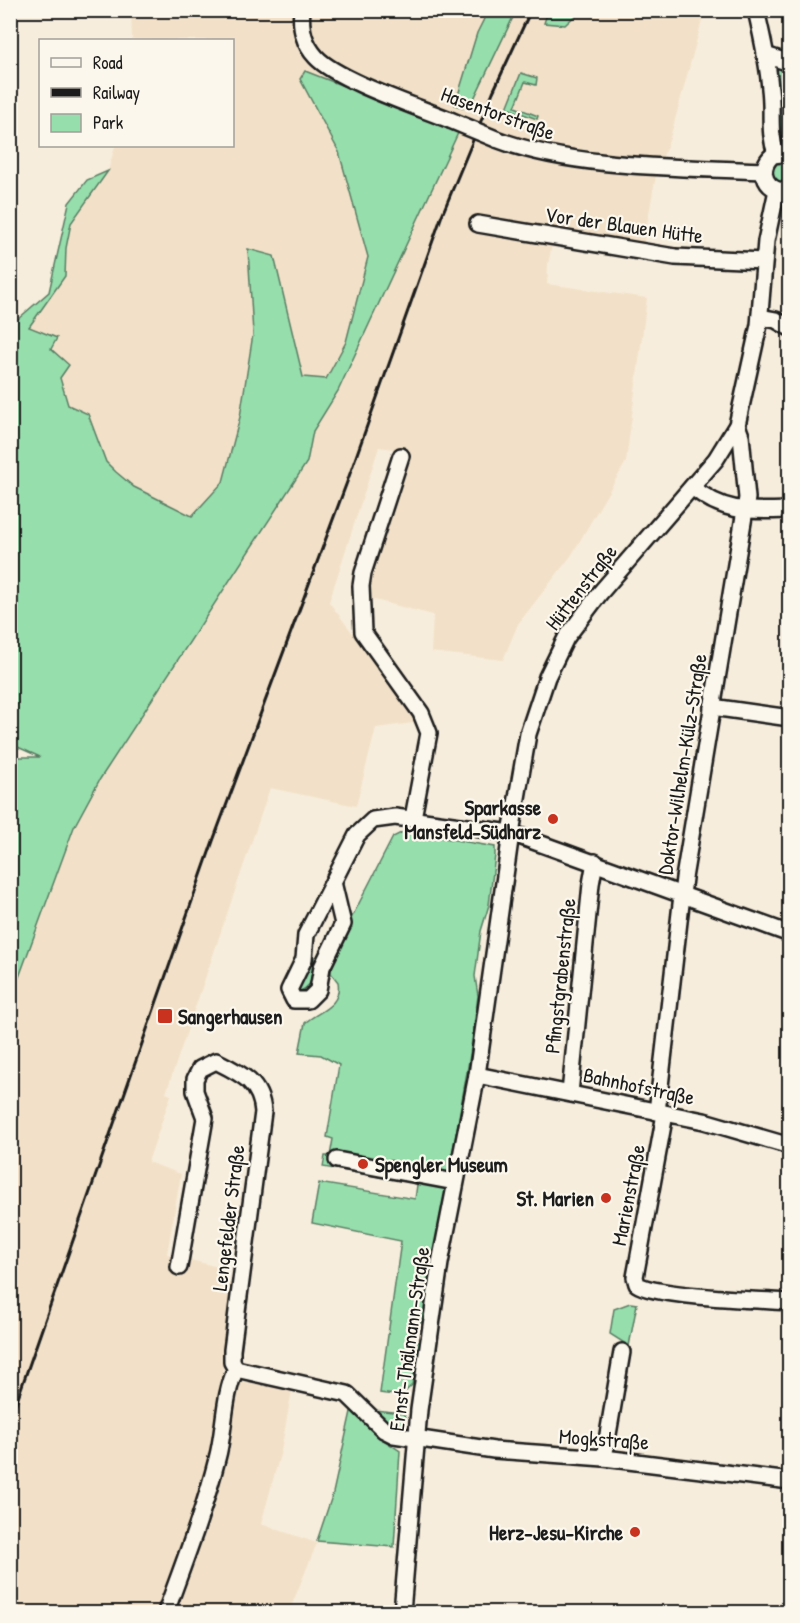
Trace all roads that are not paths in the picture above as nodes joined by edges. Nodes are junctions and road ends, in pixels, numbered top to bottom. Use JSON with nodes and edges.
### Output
{"nodes":[{"id":1,"x":302,"y":10,"type":"edge"},
{"id":2,"x":756,"y":10,"type":"edge"},
{"id":3,"x":765,"y":55,"type":"junction"},
{"id":4,"x":789,"y":63,"type":"edge"},
{"id":5,"x":783,"y":153,"type":"edge"},
{"id":6,"x":763,"y":171,"type":"junction"},
{"id":7,"x":783,"y":190,"type":"edge"},
{"id":8,"x":478,"y":224,"type":"dead end"},
{"id":9,"x":764,"y":261,"type":"junction"},
{"id":10,"x":760,"y":317,"type":"junction"},
{"id":11,"x":789,"y":328,"type":"edge"},
{"id":12,"x":737,"y":425,"type":"junction"},
{"id":13,"x":401,"y":456,"type":"dead end"},
{"id":14,"x":692,"y":487,"type":"junction"},
{"id":15,"x":789,"y":510,"type":"edge"},
{"id":16,"x":744,"y":512,"type":"junction"},
{"id":17,"x":712,"y":706,"type":"junction"},
{"id":18,"x":789,"y":718,"type":"edge"},
{"id":19,"x":413,"y":818,"type":"junction"},
{"id":20,"x":511,"y":833,"type":"junction"},
{"id":21,"x":595,"y":862,"type":"junction"},
{"id":22,"x":333,"y":882,"type":"junction"},
{"id":23,"x":683,"y":894,"type":"junction"},
{"id":24,"x":789,"y":934,"type":"edge"},
{"id":25,"x":477,"y":1075,"type":"junction"},
{"id":26,"x":570,"y":1093,"type":"junction"},
{"id":27,"x":661,"y":1113,"type":"junction"},
{"id":28,"x":789,"y":1146,"type":"edge"},
{"id":29,"x":337,"y":1160,"type":"dead end"},
{"id":30,"x":455,"y":1182,"type":"junction"},
{"id":31,"x":179,"y":1267,"type":"dead end"},
{"id":32,"x":789,"y":1302,"type":"edge"},
{"id":33,"x":622,"y":1352,"type":"dead end"},
{"id":34,"x":236,"y":1369,"type":"junction"},
{"id":35,"x":415,"y":1438,"type":"junction"},
{"id":36,"x":604,"y":1458,"type":"junction"},
{"id":37,"x":789,"y":1481,"type":"edge"},
{"id":38,"x":166,"y":1612,"type":"edge"},
{"id":39,"x":402,"y":1612,"type":"edge"}],
"edges":[{"from":1,"to":6,"type":"street","name":"Hasentorstraße","bridge":true},
{"from":2,"to":3,"type":"street"},
{"from":3,"to":4,"type":"street"},
{"from":3,"to":5,"type":"street"},
{"from":5,"to":6,"type":"street"},
{"from":6,"to":7,"type":"street","name":"Hüttenstraße"},
{"from":7,"to":9,"type":"street","name":"Hüttenstraße"},
{"from":8,"to":9,"type":"street","name":"Vor der Blauen Hütte"},
{"from":9,"to":10,"type":"street","name":"Hüttenstraße"},
{"from":10,"to":11,"type":"street"},
{"from":10,"to":12,"type":"street","name":"Hüttenstraße"},
{"from":12,"to":14,"type":"street","name":"Hüttenstraße"},
{"from":12,"to":16,"type":"street","name":"Doktor-Wilhelm-Külz-Straße"},
{"from":13,"to":19,"type":"street"},
{"from":14,"to":16,"type":"street"},
{"from":14,"to":20,"type":"street","name":"Hüttenstraße"},
{"from":15,"to":16,"type":"street"},
{"from":16,"to":17,"type":"street","name":"Doktor-Wilhelm-Külz-Straße"},
{"from":17,"to":18,"type":"street"},
{"from":17,"to":23,"type":"street","name":"Doktor-Wilhelm-Külz-Straße"},
{"from":19,"to":20,"type":"street"},
{"from":19,"to":22,"type":"street"},
{"from":20,"to":21,"type":"street"},
{"from":20,"to":25,"type":"street","name":"Hüttenstraße"},
{"from":21,"to":23,"type":"street"},
{"from":21,"to":26,"type":"street","name":"Pfingstgrabenstraße"},
{"from":22,"to":22,"type":"street"},
{"from":23,"to":24,"type":"street"},
{"from":23,"to":27,"type":"street","name":"Doktor-Wilhelm-Külz-Straße"},
{"from":25,"to":26,"type":"street","name":"Bahnhofstraße"},
{"from":25,"to":30,"type":"street","name":"Ernst-Thälmann-Straße"},
{"from":26,"to":27,"type":"street","name":"Bahnhofstraße"},
{"from":27,"to":28,"type":"street","name":"Bahnhofstraße"},
{"from":27,"to":32,"type":"street","name":"Marienstraße"},
{"from":29,"to":30,"type":"street"},
{"from":30,"to":35,"type":"street","name":"Ernst-Thälmann-Straße"},
{"from":31,"to":34,"type":"street","name":"Lengefelder Straße"},
{"from":33,"to":36,"type":"street"},
{"from":34,"to":35,"type":"street","name":"Mogkstraße"},
{"from":34,"to":38,"type":"street","name":"Lengefelder Straße"},
{"from":35,"to":36,"type":"street","name":"Mogkstraße"},
{"from":35,"to":39,"type":"street","name":"Ernst-Thälmann-Straße"},
{"from":36,"to":37,"type":"street","name":"Mogkstraße"}]}
